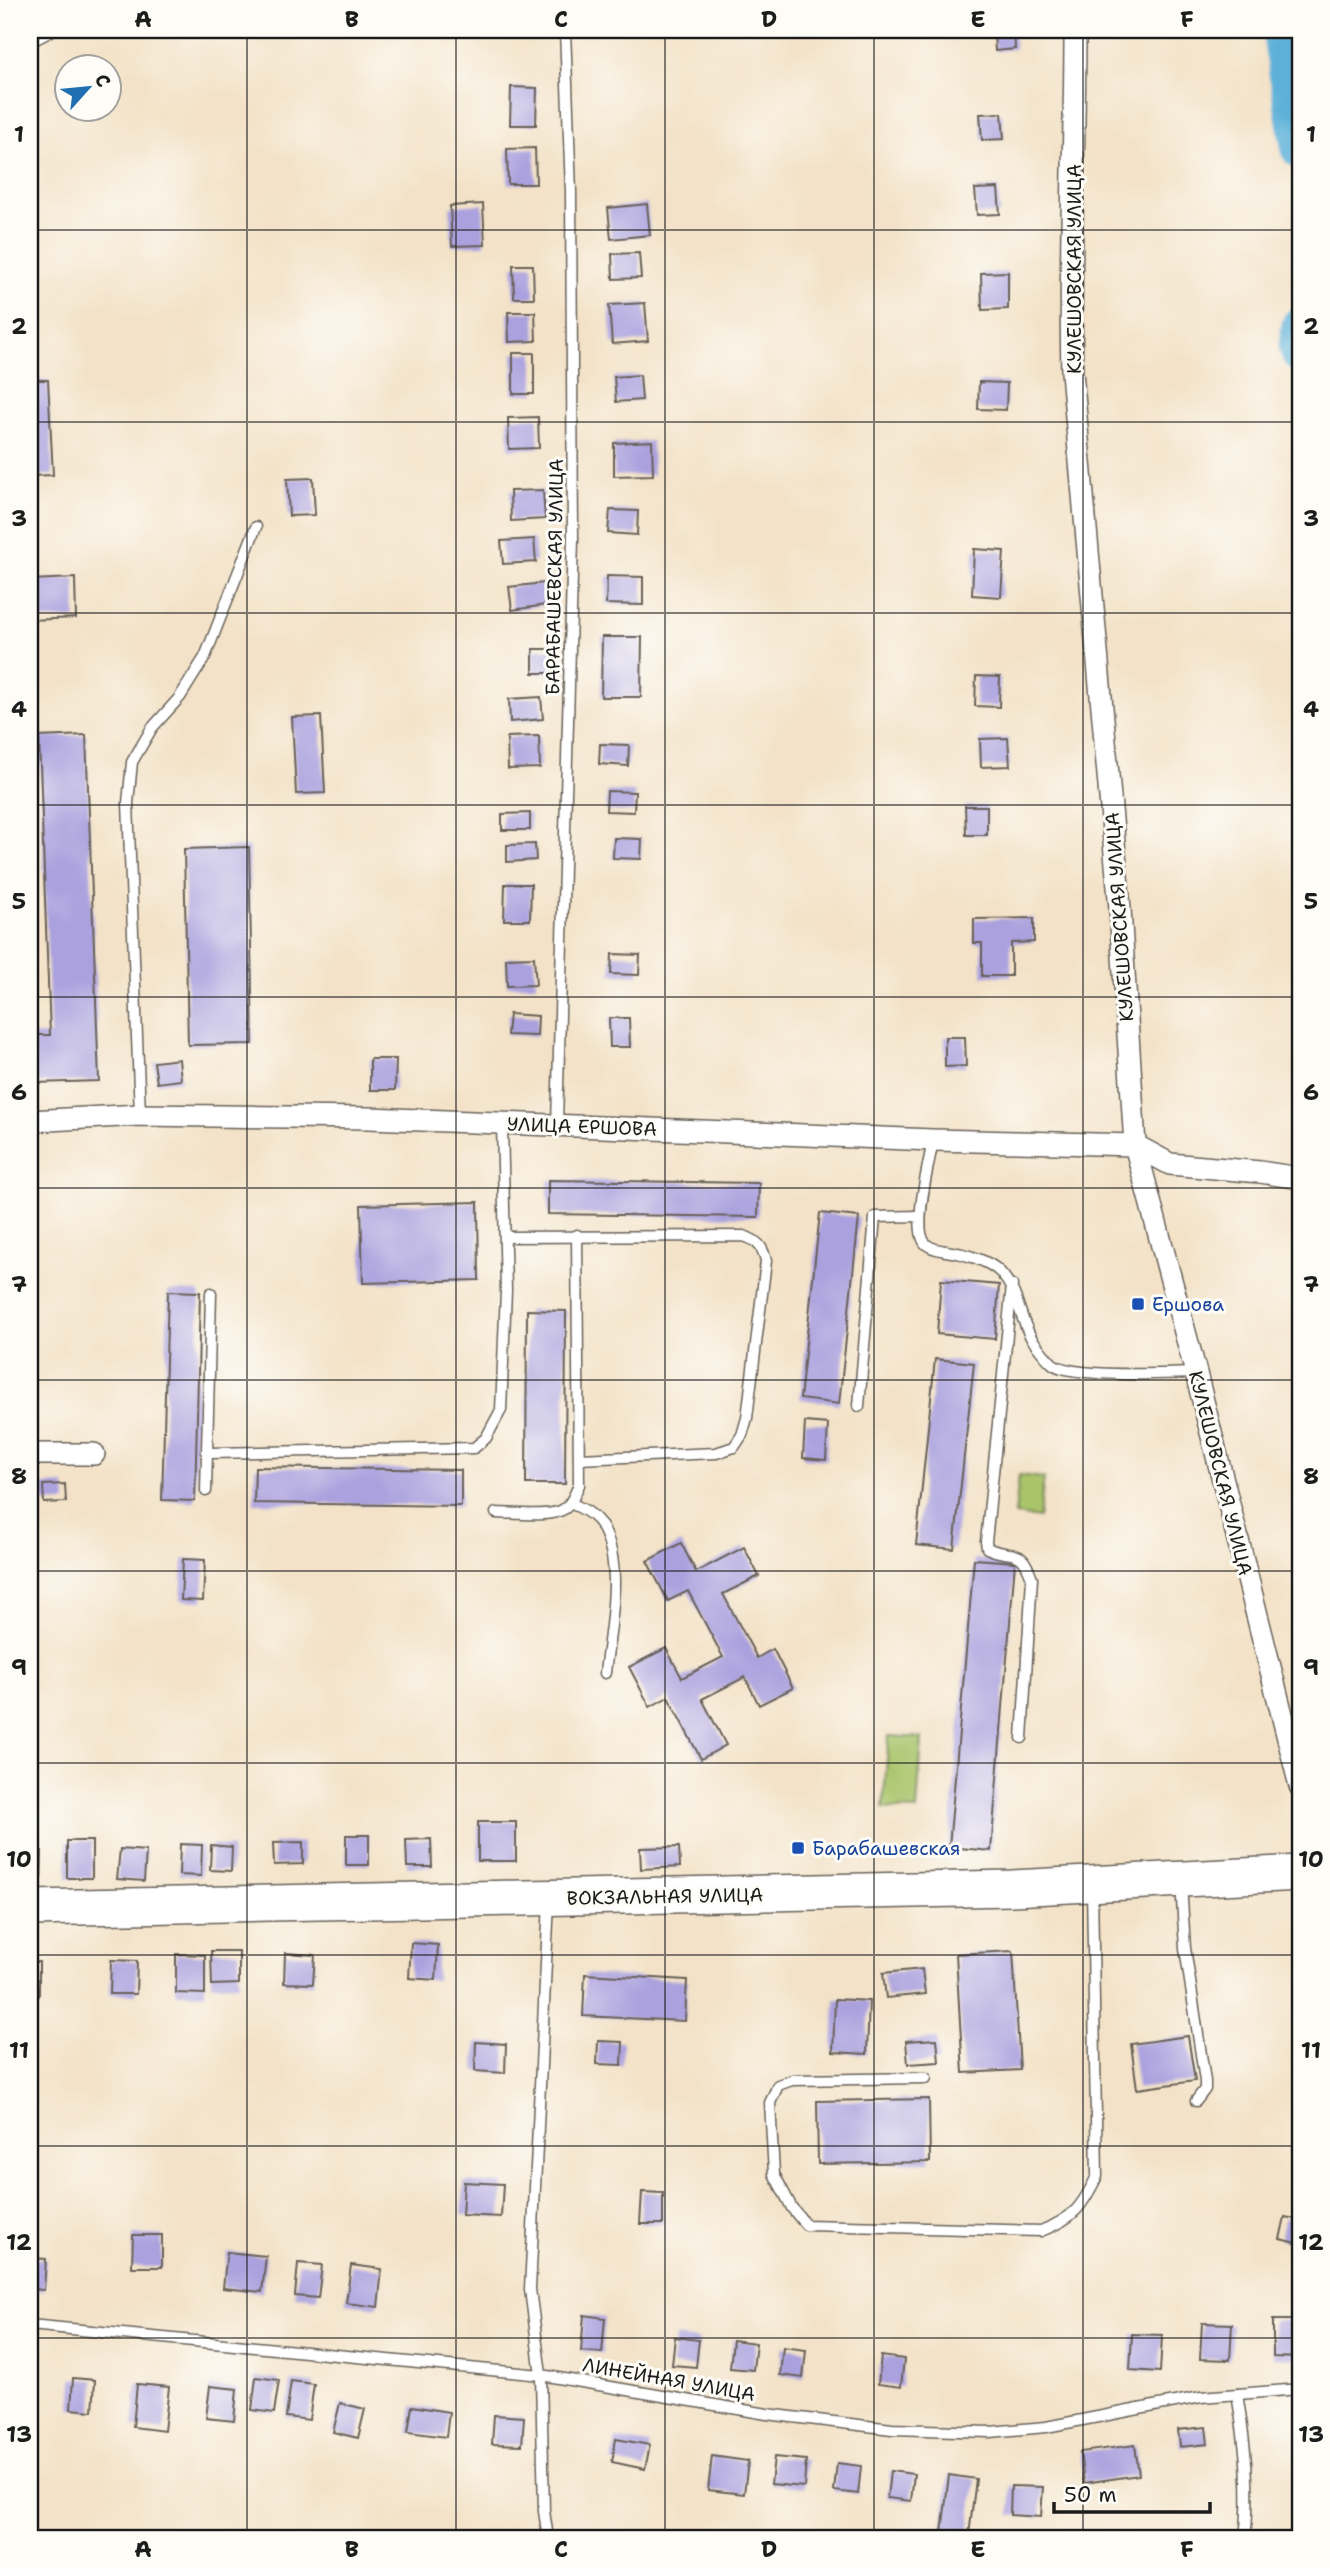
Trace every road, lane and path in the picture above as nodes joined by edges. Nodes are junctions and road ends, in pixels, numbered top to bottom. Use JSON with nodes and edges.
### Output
{"nodes":[{"id":1,"x":53,"y":30,"type":"edge"},
{"id":2,"x":565,"y":30,"type":"edge"},
{"id":3,"x":1075,"y":30,"type":"edge"},
{"id":4,"x":30,"y":42,"type":"edge"},
{"id":5,"x":256,"y":527,"type":"dead end"},
{"id":6,"x":140,"y":1115,"type":"junction"},
{"id":7,"x":30,"y":1121,"type":"edge"},
{"id":8,"x":502,"y":1124,"type":"junction"},
{"id":9,"x":557,"y":1124,"type":"junction"},
{"id":10,"x":933,"y":1140,"type":"junction"},
{"id":11,"x":1135,"y":1145,"type":"junction"},
{"id":12,"x":1300,"y":1178,"type":"edge"},
{"id":13,"x":920,"y":1216,"type":"junction"},
{"id":14,"x":577,"y":1235,"type":"junction"},
{"id":15,"x":506,"y":1237,"type":"junction"},
{"id":16,"x":1012,"y":1285,"type":"junction"},
{"id":17,"x":211,"y":1293,"type":"dead end"},
{"id":18,"x":1196,"y":1373,"type":"junction"},
{"id":19,"x":859,"y":1406,"type":"dead end"},
{"id":20,"x":208,"y":1453,"type":"junction"},
{"id":21,"x":30,"y":1454,"type":"edge"},
{"id":22,"x":94,"y":1454,"type":"dead end"},
{"id":23,"x":579,"y":1459,"type":"junction"},
{"id":24,"x":206,"y":1491,"type":"dead end"},
{"id":25,"x":570,"y":1503,"type":"junction"},
{"id":26,"x":496,"y":1513,"type":"dead end"},
{"id":27,"x":605,"y":1673,"type":"dead end"},
{"id":28,"x":1023,"y":1738,"type":"dead end"},
{"id":29,"x":1300,"y":1786,"type":"edge"},
{"id":30,"x":1300,"y":1873,"type":"edge"},
{"id":31,"x":1181,"y":1880,"type":"junction"},
{"id":32,"x":1092,"y":1885,"type":"junction"},
{"id":33,"x":550,"y":1898,"type":"junction"},
{"id":34,"x":30,"y":1908,"type":"edge"},
{"id":35,"x":926,"y":2078,"type":"dead end"},
{"id":36,"x":1196,"y":2101,"type":"dead end"},
{"id":37,"x":30,"y":2325,"type":"edge"},
{"id":38,"x":541,"y":2375,"type":"junction"},
{"id":39,"x":1300,"y":2389,"type":"edge"},
{"id":40,"x":1237,"y":2394,"type":"junction"},
{"id":41,"x":548,"y":2538,"type":"edge"},
{"id":42,"x":1245,"y":2538,"type":"edge"}],
"edges":[{"from":1,"to":4,"type":"lane"},
{"from":2,"to":9,"type":"lane","name":"БАРАБАШЕВСКАЯ УЛИЦА"},
{"from":3,"to":11,"type":"street","name":"КУЛЕШОВСКАЯ УЛИЦА"},
{"from":5,"to":6,"type":"lane"},
{"from":6,"to":7,"type":"street","name":"УЛИЦА ЕРШОВА"},
{"from":6,"to":8,"type":"street","name":"УЛИЦА ЕРШОВА"},
{"from":8,"to":9,"type":"street","name":"УЛИЦА ЕРШОВА"},
{"from":8,"to":15,"type":"lane"},
{"from":9,"to":10,"type":"street","name":"УЛИЦА ЕРШОВА"},
{"from":10,"to":11,"type":"street","name":"УЛИЦА ЕРШОВА"},
{"from":10,"to":13,"type":"lane"},
{"from":11,"to":12,"type":"street"},
{"from":11,"to":18,"type":"street","name":"КУЛЕШОВСКАЯ УЛИЦА"},
{"from":13,"to":16,"type":"lane"},
{"from":13,"to":19,"type":"lane"},
{"from":14,"to":15,"type":"lane"},
{"from":14,"to":23,"type":"lane"},
{"from":14,"to":23,"type":"lane"},
{"from":15,"to":20,"type":"lane"},
{"from":16,"to":18,"type":"lane"},
{"from":16,"to":28,"type":"lane"},
{"from":17,"to":20,"type":"lane"},
{"from":18,"to":29,"type":"street","name":"КУЛЕШОВСКАЯ УЛИЦА"},
{"from":20,"to":24,"type":"lane"},
{"from":21,"to":22,"type":"street"},
{"from":23,"to":25,"type":"lane"},
{"from":25,"to":26,"type":"lane"},
{"from":25,"to":27,"type":"lane"},
{"from":30,"to":31,"type":"main road","name":"ВОКЗАЛЬНАЯ УЛИЦА"},
{"from":31,"to":32,"type":"main road","name":"ВОКЗАЛЬНАЯ УЛИЦА"},
{"from":31,"to":36,"type":"lane"},
{"from":32,"to":33,"type":"main road","name":"ВОКЗАЛЬНАЯ УЛИЦА"},
{"from":32,"to":35,"type":"lane"},
{"from":33,"to":34,"type":"main road","name":"ВОКЗАЛЬНАЯ УЛИЦА"},
{"from":33,"to":38,"type":"lane"},
{"from":37,"to":38,"type":"lane","name":"ЛИНЕЙНАЯ УЛИЦА"},
{"from":38,"to":40,"type":"lane","name":"ЛИНЕЙНАЯ УЛИЦА"},
{"from":38,"to":41,"type":"lane"},
{"from":39,"to":40,"type":"lane","name":"ЛИНЕЙНАЯ УЛИЦА"},
{"from":40,"to":42,"type":"lane"}]}
